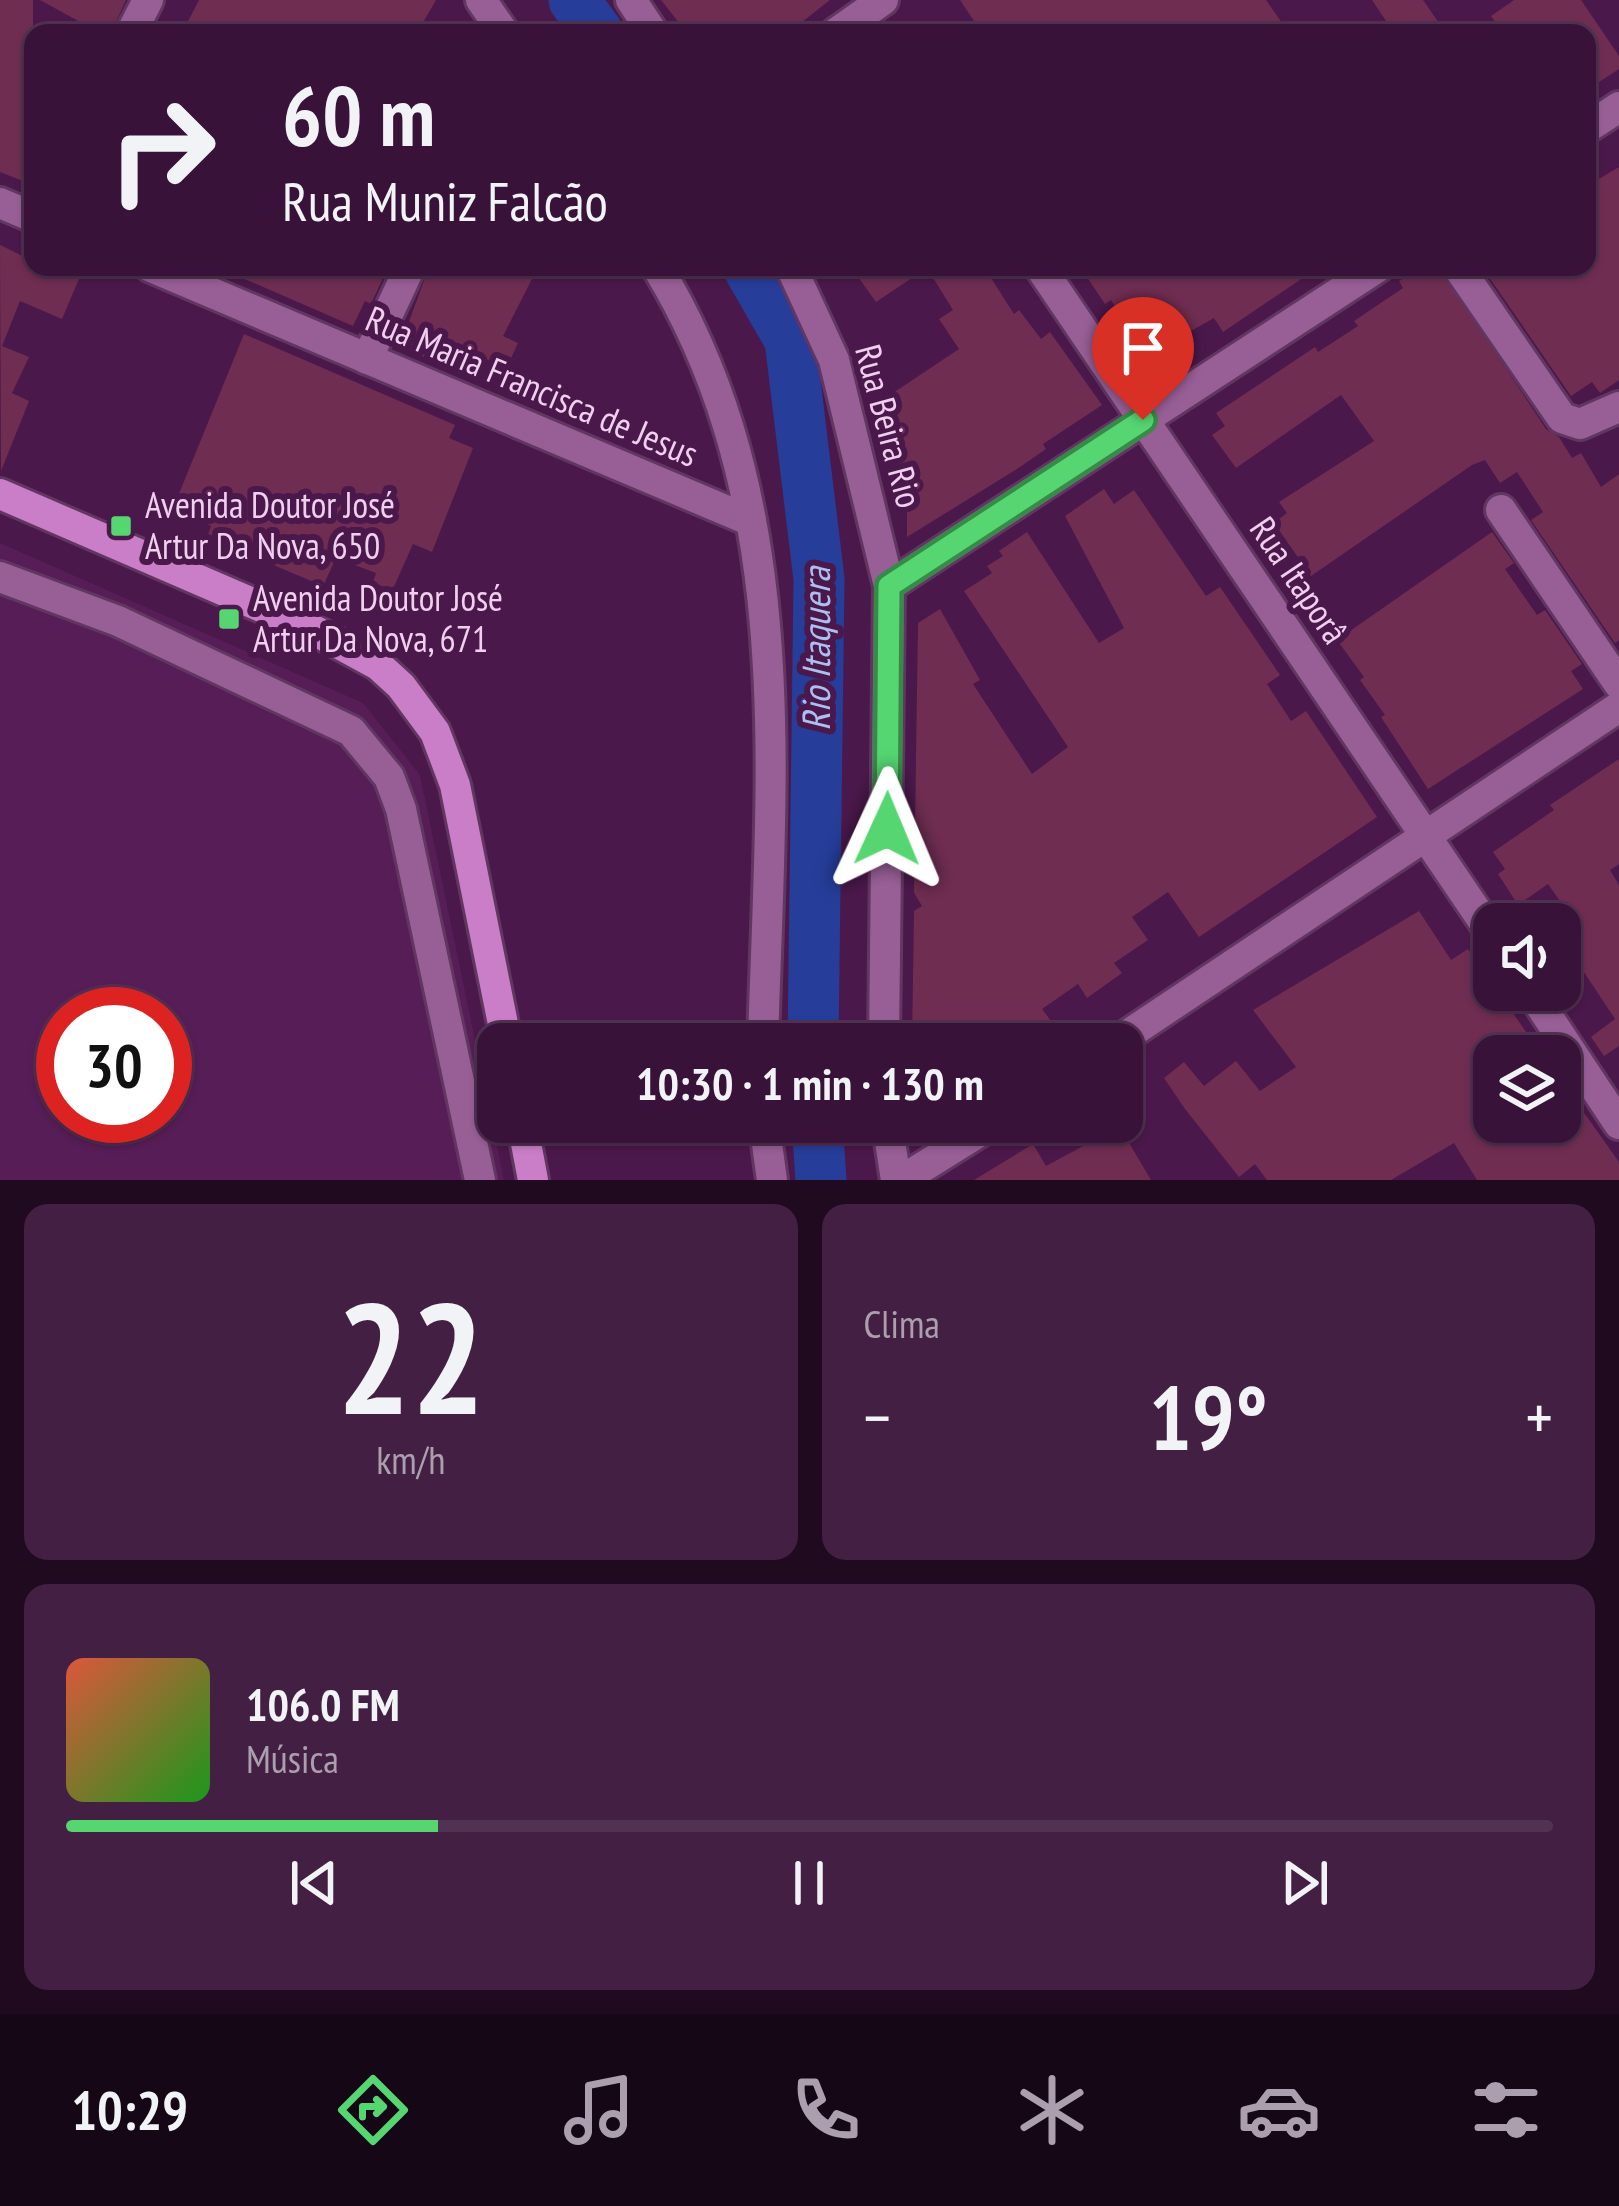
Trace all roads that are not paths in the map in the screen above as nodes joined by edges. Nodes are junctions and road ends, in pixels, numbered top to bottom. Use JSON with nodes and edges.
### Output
{"nodes":[{"id":1,"x":172,"y":276,"type":"edge"},
{"id":2,"x":406,"y":276,"type":"edge"},
{"id":3,"x":661,"y":276,"type":"edge"},
{"id":4,"x":795,"y":276,"type":"edge"},
{"id":5,"x":1046,"y":276,"type":"edge"},
{"id":6,"x":1364,"y":276,"type":"edge"},
{"id":7,"x":1464,"y":276,"type":"edge"},
{"id":8,"x":368,"y":359,"type":"junction"},
{"id":9,"x":1619,"y":407,"type":"edge"},
{"id":10,"x":1143,"y":420,"type":"junction"},
{"id":11,"x":0,"y":494,"type":"edge"},
{"id":12,"x":1502,"y":510,"type":"dead end"},
{"id":13,"x":751,"y":521,"type":"junction"},
{"id":14,"x":0,"y":577,"type":"edge"},
{"id":15,"x":889,"y":586,"type":"junction"},
{"id":16,"x":1619,"y":684,"type":"edge"},
{"id":17,"x":1619,"y":707,"type":"edge"},
{"id":18,"x":1426,"y":836,"type":"junction"},
{"id":19,"x":1473,"y":906,"type":"edge"},
{"id":20,"x":1544,"y":1011,"type":"edge"},
{"id":21,"x":503,"y":1023,"type":"edge"},
{"id":22,"x":763,"y":1023,"type":"edge"},
{"id":23,"x":884,"y":1023,"type":"edge"},
{"id":24,"x":1143,"y":1025,"type":"edge"},
{"id":25,"x":1619,"y":1124,"type":"edge"},
{"id":26,"x":526,"y":1143,"type":"edge"},
{"id":27,"x":767,"y":1143,"type":"edge"},
{"id":28,"x":891,"y":1143,"type":"edge"},
{"id":29,"x":960,"y":1143,"type":"edge"},
{"id":30,"x":480,"y":1180,"type":"edge"},
{"id":31,"x":533,"y":1180,"type":"edge"},
{"id":32,"x":772,"y":1180,"type":"edge"},
{"id":33,"x":899,"y":1180,"type":"edge"}],
"edges":[{"from":1,"to":8,"type":"street","name":"Rua Maria Francisca de Jesus"},
{"from":2,"to":8,"type":"street"},
{"from":3,"to":13,"type":"street"},
{"from":4,"to":15,"type":"street","name":"Rua Beira Rio"},
{"from":5,"to":10,"type":"street","name":"Rua Itaporâ"},
{"from":6,"to":10,"type":"street"},
{"from":7,"to":9,"type":"street"},
{"from":8,"to":13,"type":"street","name":"Rua Maria Francisca de Jesus"},
{"from":10,"to":15,"type":"street"},
{"from":10,"to":18,"type":"street","name":"Rua Itaporâ"},
{"from":11,"to":21,"type":"main road"},
{"from":12,"to":16,"type":"street"},
{"from":13,"to":22,"type":"street"},
{"from":14,"to":30,"type":"street"},
{"from":15,"to":23,"type":"street","name":"Rua Beira Rio"},
{"from":17,"to":18,"type":"street"},
{"from":18,"to":19,"type":"street","name":"Rua Itaporâ"},
{"from":18,"to":24,"type":"street"},
{"from":20,"to":25,"type":"street"},
{"from":26,"to":31,"type":"main road"},
{"from":27,"to":32,"type":"street"},
{"from":28,"to":33,"type":"street"},
{"from":29,"to":33,"type":"street"}]}
